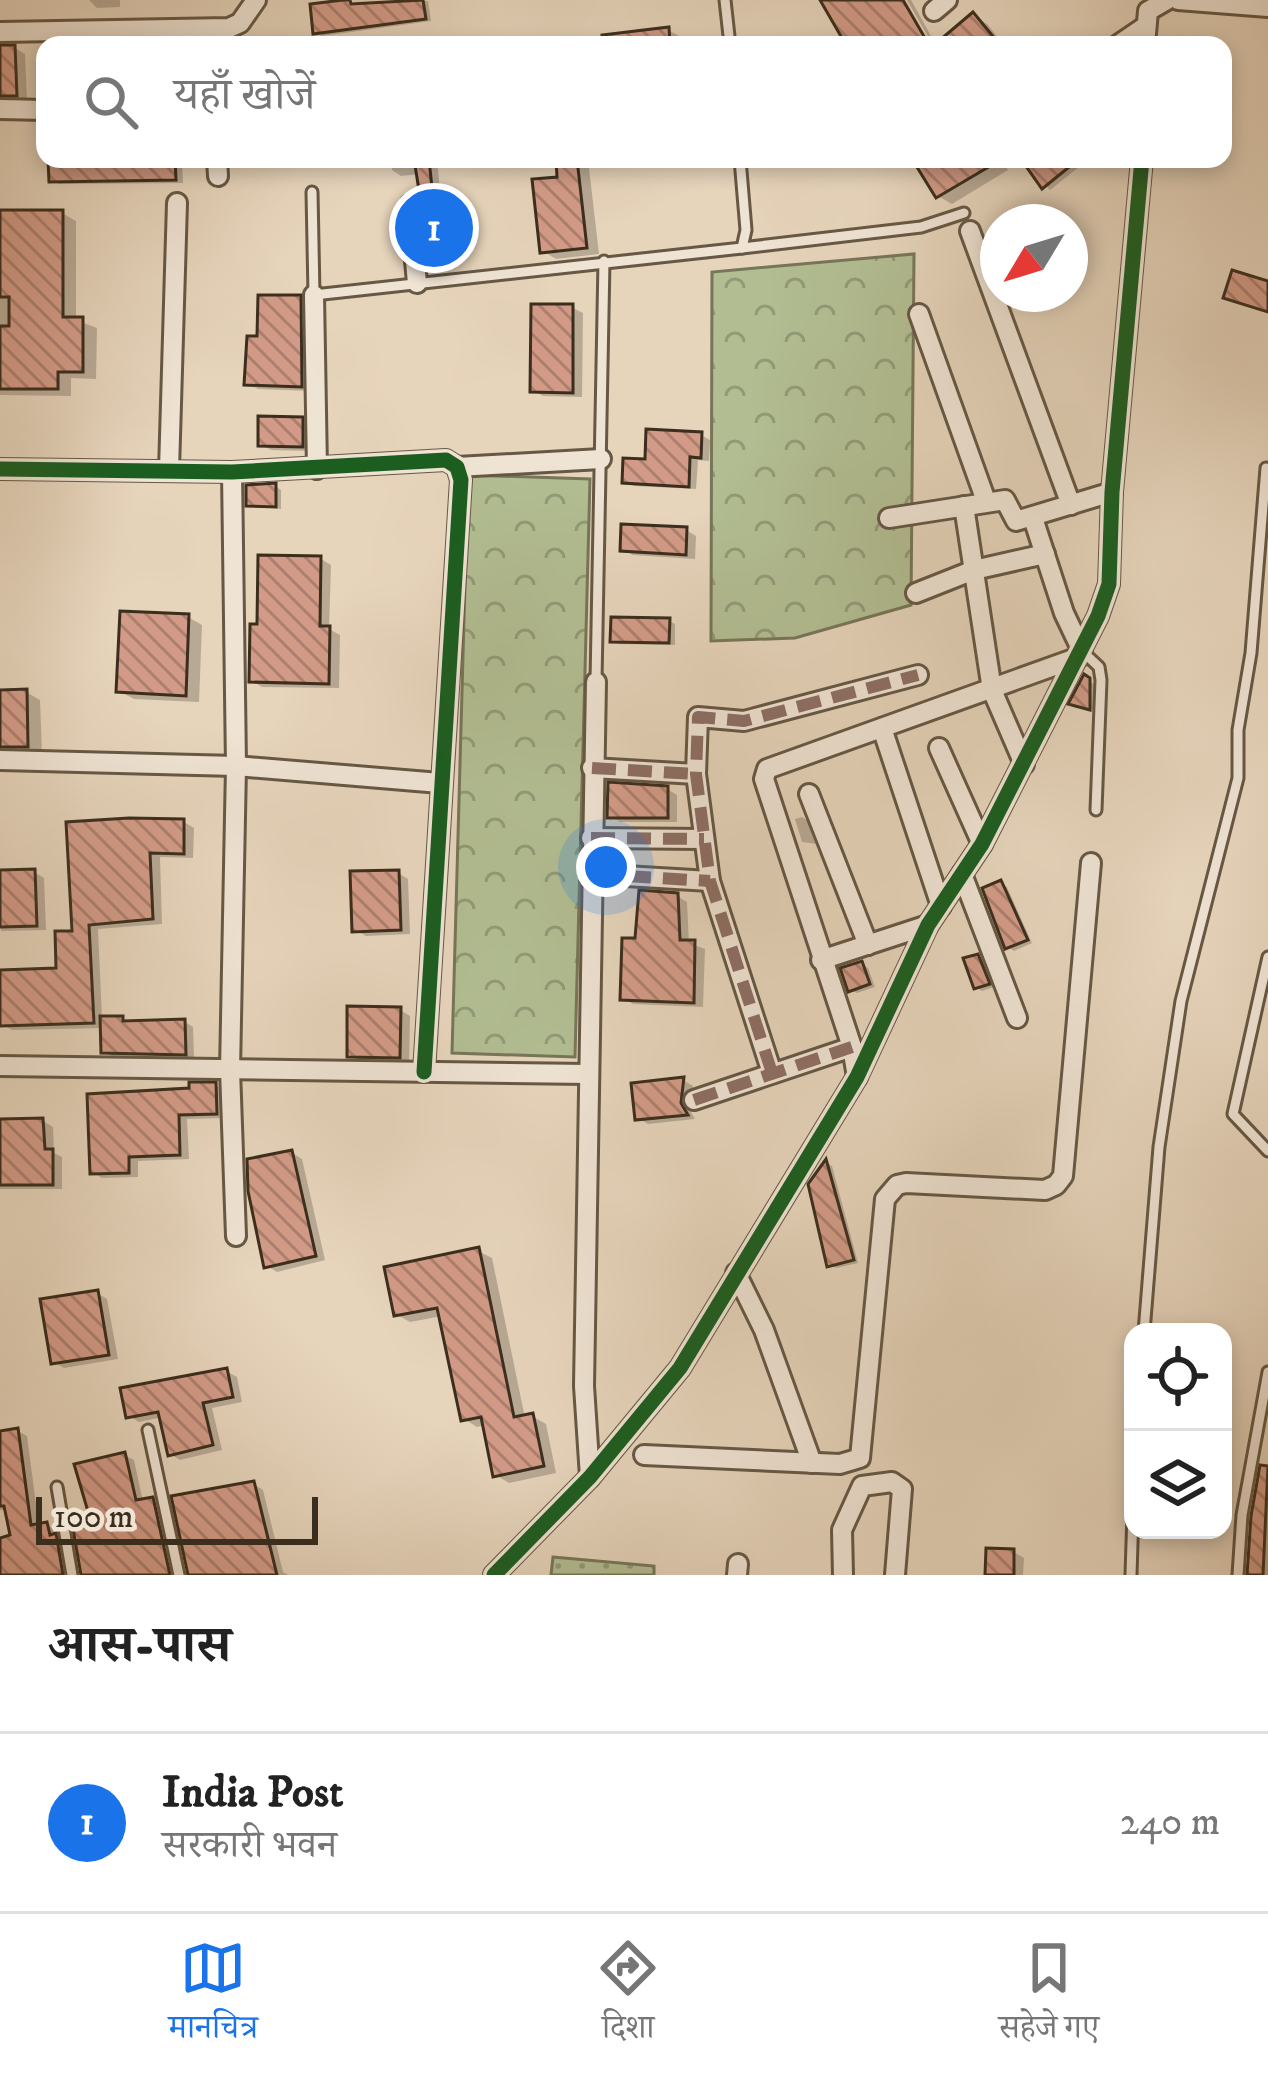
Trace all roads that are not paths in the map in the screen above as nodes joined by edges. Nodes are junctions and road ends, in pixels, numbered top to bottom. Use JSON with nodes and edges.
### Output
{"nodes":[{"id":1,"x":256,"y":0,"type":"edge"},
{"id":2,"x":725,"y":0,"type":"edge"},
{"id":3,"x":1167,"y":0,"type":"edge"},
{"id":4,"x":1178,"y":0,"type":"edge"},
{"id":5,"x":1224,"y":2,"type":"edge"},
{"id":6,"x":1268,"y":7,"type":"edge"},
{"id":7,"x":1144,"y":20,"type":"edge"},
{"id":8,"x":0,"y":32,"type":"edge"},
{"id":9,"x":729,"y":36,"type":"edge"},
{"id":10,"x":0,"y":110,"type":"edge"},
{"id":11,"x":36,"y":110,"type":"edge"},
{"id":12,"x":741,"y":168,"type":"edge"},
{"id":13,"x":1141,"y":168,"type":"edge"},
{"id":14,"x":312,"y":192,"type":"dead end"},
{"id":15,"x":177,"y":202,"type":"dead end"},
{"id":16,"x":410,"y":205,"type":"dead end"},
{"id":17,"x":967,"y":222,"type":"joint"},
{"id":18,"x":742,"y":248,"type":"junction"},
{"id":19,"x":604,"y":261,"type":"junction"},
{"id":20,"x":417,"y":283,"type":"junction"},
{"id":21,"x":314,"y":295,"type":"junction"},
{"id":22,"x":919,"y":314,"type":"dead end"},
{"id":23,"x":601,"y":459,"type":"junction"},
{"id":24,"x":457,"y":466,"type":"junction"},
{"id":25,"x":1266,"y":468,"type":"edge"},
{"id":26,"x":0,"y":469,"type":"edge"},
{"id":27,"x":317,"y":469,"type":"junction"},
{"id":28,"x":170,"y":470,"type":"junction"},
{"id":29,"x":232,"y":472,"type":"junction"},
{"id":30,"x":1112,"y":492,"type":"junction"},
{"id":31,"x":986,"y":501,"type":"junction"},
{"id":32,"x":1071,"y":505,"type":"junction"},
{"id":33,"x":964,"y":506,"type":"junction"},
{"id":34,"x":889,"y":518,"type":"dead end"},
{"id":35,"x":1033,"y":518,"type":"junction"},
{"id":36,"x":1045,"y":554,"type":"junction"},
{"id":37,"x":974,"y":570,"type":"junction"},
{"id":38,"x":916,"y":593,"type":"dead end"},
{"id":39,"x":1081,"y":654,"type":"junction"},
{"id":40,"x":918,"y":675,"type":"dead end"},
{"id":41,"x":596,"y":682,"type":"joint"},
{"id":42,"x":992,"y":690,"type":"junction"},
{"id":43,"x":882,"y":728,"type":"junction"},
{"id":44,"x":939,"y":748,"type":"dead end"},
{"id":45,"x":0,"y":760,"type":"edge"},
{"id":46,"x":1024,"y":764,"type":"junction"},
{"id":47,"x":236,"y":766,"type":"junction"},
{"id":48,"x":592,"y":768,"type":"junction"},
{"id":49,"x":696,"y":774,"type":"junction"},
{"id":50,"x":440,"y":783,"type":"junction"},
{"id":51,"x":809,"y":794,"type":"dead end"},
{"id":52,"x":1096,"y":810,"type":"dead end"},
{"id":53,"x":590,"y":838,"type":"junction"},
{"id":54,"x":704,"y":839,"type":"junction"},
{"id":55,"x":982,"y":844,"type":"junction"},
{"id":56,"x":1091,"y":863,"type":"dead end"},
{"id":57,"x":591,"y":874,"type":"junction"},
{"id":58,"x":962,"y":874,"type":"junction"},
{"id":59,"x":710,"y":881,"type":"junction"},
{"id":60,"x":941,"y":906,"type":"junction"},
{"id":61,"x":928,"y":925,"type":"junction"},
{"id":62,"x":868,"y":945,"type":"junction"},
{"id":63,"x":1268,"y":957,"type":"edge"},
{"id":64,"x":821,"y":960,"type":"junction"},
{"id":65,"x":1017,"y":1018,"type":"dead end"},
{"id":66,"x":852,"y":1047,"type":"junction"},
{"id":67,"x":0,"y":1066,"type":"edge"},
{"id":68,"x":230,"y":1070,"type":"junction"},
{"id":69,"x":424,"y":1072,"type":"junction"},
{"id":70,"x":772,"y":1073,"type":"junction"},
{"id":71,"x":589,"y":1074,"type":"junction"},
{"id":72,"x":856,"y":1077,"type":"junction"},
{"id":73,"x":694,"y":1100,"type":"dead end"},
{"id":74,"x":1268,"y":1150,"type":"edge"},
{"id":75,"x":236,"y":1236,"type":"dead end"},
{"id":76,"x":736,"y":1273,"type":"junction"},
{"id":77,"x":1145,"y":1323,"type":"edge"},
{"id":78,"x":1268,"y":1372,"type":"edge"},
{"id":79,"x":148,"y":1430,"type":"dead end"},
{"id":80,"x":644,"y":1455,"type":"dead end"},
{"id":81,"x":812,"y":1463,"type":"junction"},
{"id":82,"x":590,"y":1477,"type":"junction"},
{"id":83,"x":57,"y":1486,"type":"dead end"},
{"id":84,"x":1132,"y":1539,"type":"edge"},
{"id":85,"x":72,"y":1575,"type":"edge"},
{"id":86,"x":179,"y":1575,"type":"edge"},
{"id":87,"x":494,"y":1575,"type":"edge"},
{"id":88,"x":842,"y":1575,"type":"edge"},
{"id":89,"x":896,"y":1575,"type":"edge"},
{"id":90,"x":1131,"y":1575,"type":"edge"},
{"id":91,"x":1238,"y":1575,"type":"edge"}],
"edges":[{"from":1,"to":8,"type":"street"},
{"from":2,"to":9,"type":"lane"},
{"from":3,"to":7,"type":"street"},
{"from":4,"to":5,"type":"street"},
{"from":5,"to":6,"type":"street"},
{"from":10,"to":11,"type":"street"},
{"from":12,"to":18,"type":"lane"},
{"from":13,"to":30,"type":"street"},
{"from":14,"to":21,"type":"lane"},
{"from":15,"to":28,"type":"street"},
{"from":16,"to":20,"type":"street"},
{"from":17,"to":18,"type":"lane"},
{"from":17,"to":32,"type":"street"},
{"from":18,"to":19,"type":"lane"},
{"from":19,"to":20,"type":"lane"},
{"from":19,"to":23,"type":"lane"},
{"from":20,"to":21,"type":"lane"},
{"from":21,"to":27,"type":"street"},
{"from":22,"to":31,"type":"street"},
{"from":23,"to":24,"type":"street"},
{"from":23,"to":41,"type":"lane"},
{"from":24,"to":27,"type":"street"},
{"from":24,"to":50,"type":"street"},
{"from":25,"to":77,"type":"lane"},
{"from":26,"to":28,"type":"street"},
{"from":27,"to":29,"type":"street"},
{"from":28,"to":29,"type":"street"},
{"from":29,"to":47,"type":"street"},
{"from":30,"to":32,"type":"street"},
{"from":30,"to":39,"type":"street"},
{"from":31,"to":33,"type":"street"},
{"from":31,"to":35,"type":"street"},
{"from":32,"to":35,"type":"street"},
{"from":33,"to":34,"type":"street"},
{"from":33,"to":37,"type":"street"},
{"from":35,"to":36,"type":"street"},
{"from":36,"to":37,"type":"street"},
{"from":36,"to":39,"type":"street"},
{"from":37,"to":38,"type":"street"},
{"from":37,"to":42,"type":"street"},
{"from":39,"to":42,"type":"street"},
{"from":39,"to":46,"type":"street"},
{"from":39,"to":52,"type":"lane"},
{"from":40,"to":49,"type":"street"},
{"from":41,"to":48,"type":"street"},
{"from":42,"to":43,"type":"street"},
{"from":42,"to":46,"type":"street"},
{"from":43,"to":60,"type":"street"},
{"from":43,"to":64,"type":"street"},
{"from":44,"to":55,"type":"street"},
{"from":45,"to":47,"type":"street"},
{"from":46,"to":55,"type":"street"},
{"from":47,"to":50,"type":"street"},
{"from":47,"to":68,"type":"street"},
{"from":48,"to":49,"type":"street"},
{"from":48,"to":53,"type":"street"},
{"from":49,"to":54,"type":"street"},
{"from":50,"to":69,"type":"street"},
{"from":51,"to":62,"type":"street"},
{"from":53,"to":54,"type":"street"},
{"from":53,"to":57,"type":"street"},
{"from":54,"to":59,"type":"street"},
{"from":55,"to":58,"type":"street"},
{"from":56,"to":81,"type":"street"},
{"from":57,"to":59,"type":"street"},
{"from":57,"to":71,"type":"street"},
{"from":58,"to":60,"type":"street"},
{"from":58,"to":65,"type":"street"},
{"from":59,"to":70,"type":"street"},
{"from":60,"to":61,"type":"street"},
{"from":61,"to":62,"type":"street"},
{"from":61,"to":72,"type":"street"},
{"from":62,"to":64,"type":"street"},
{"from":63,"to":74,"type":"lane"},
{"from":64,"to":66,"type":"street"},
{"from":66,"to":70,"type":"street"},
{"from":66,"to":72,"type":"street"},
{"from":67,"to":68,"type":"street"},
{"from":68,"to":69,"type":"street"},
{"from":68,"to":75,"type":"street"},
{"from":69,"to":71,"type":"street"},
{"from":70,"to":73,"type":"street"},
{"from":71,"to":82,"type":"street"},
{"from":72,"to":76,"type":"street"},
{"from":76,"to":81,"type":"street"},
{"from":76,"to":82,"type":"street"},
{"from":78,"to":91,"type":"lane"},
{"from":79,"to":86,"type":"lane"},
{"from":80,"to":81,"type":"street"},
{"from":82,"to":87,"type":"street"},
{"from":83,"to":85,"type":"lane"},
{"from":84,"to":90,"type":"lane"},
{"from":88,"to":89,"type":"street"}]}
